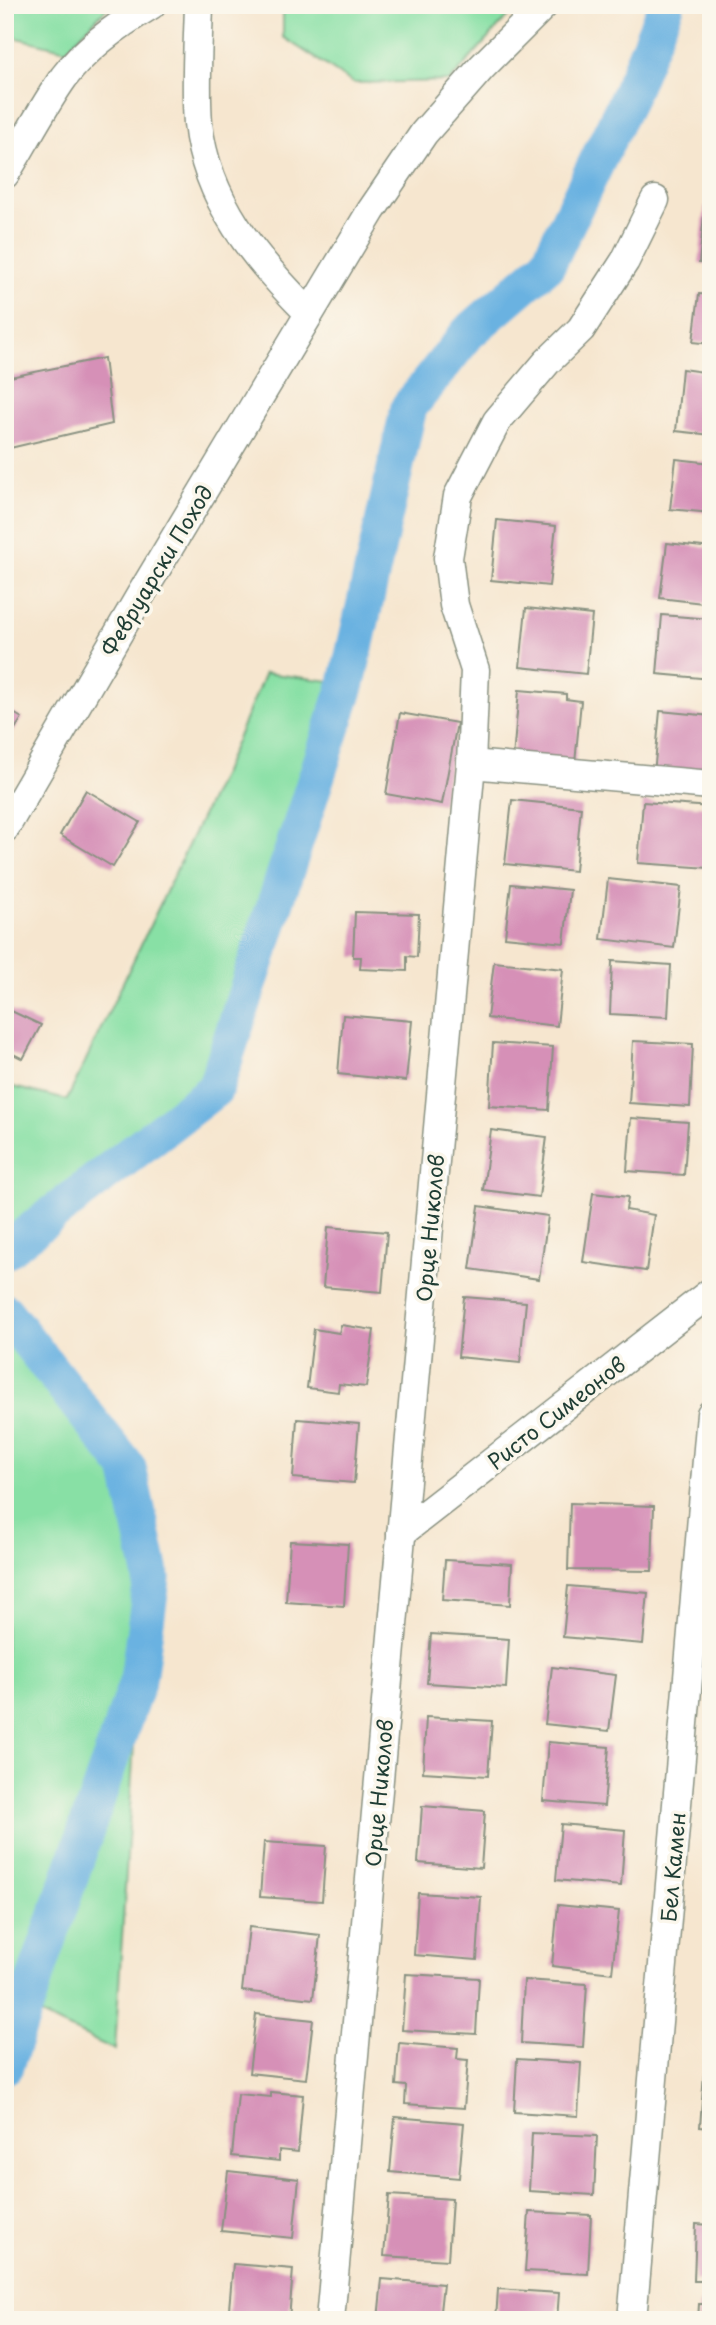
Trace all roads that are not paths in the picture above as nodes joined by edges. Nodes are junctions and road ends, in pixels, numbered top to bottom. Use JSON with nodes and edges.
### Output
{"nodes":[{"id":1,"x":151,"y":5,"type":"edge"},
{"id":2,"x":199,"y":5,"type":"edge"},
{"id":3,"x":544,"y":5,"type":"edge"},
{"id":4,"x":5,"y":174,"type":"edge"},
{"id":5,"x":655,"y":200,"type":"dead end"},
{"id":6,"x":309,"y":313,"type":"junction"},
{"id":7,"x":471,"y":764,"type":"junction"},
{"id":8,"x":711,"y":785,"type":"edge"},
{"id":9,"x":5,"y":828,"type":"edge"},
{"id":10,"x":711,"y":1292,"type":"edge"},
{"id":11,"x":711,"y":1414,"type":"edge"},
{"id":12,"x":401,"y":1533,"type":"junction"},
{"id":13,"x":330,"y":2320,"type":"edge"},
{"id":14,"x":632,"y":2320,"type":"edge"}],
"edges":[{"from":1,"to":4,"type":"street"},
{"from":2,"to":6,"type":"street"},
{"from":3,"to":6,"type":"street","name":"Февруарски Поход"},
{"from":5,"to":7,"type":"street","name":"Орце Николов"},
{"from":6,"to":9,"type":"street","name":"Февруарски Поход"},
{"from":7,"to":8,"type":"street"},
{"from":7,"to":12,"type":"street","name":"Орце Николов"},
{"from":10,"to":12,"type":"street","name":"Ристо Симеонов"},
{"from":11,"to":14,"type":"street","name":"Бел Камен"},
{"from":12,"to":13,"type":"street","name":"Орце Николов"}]}
